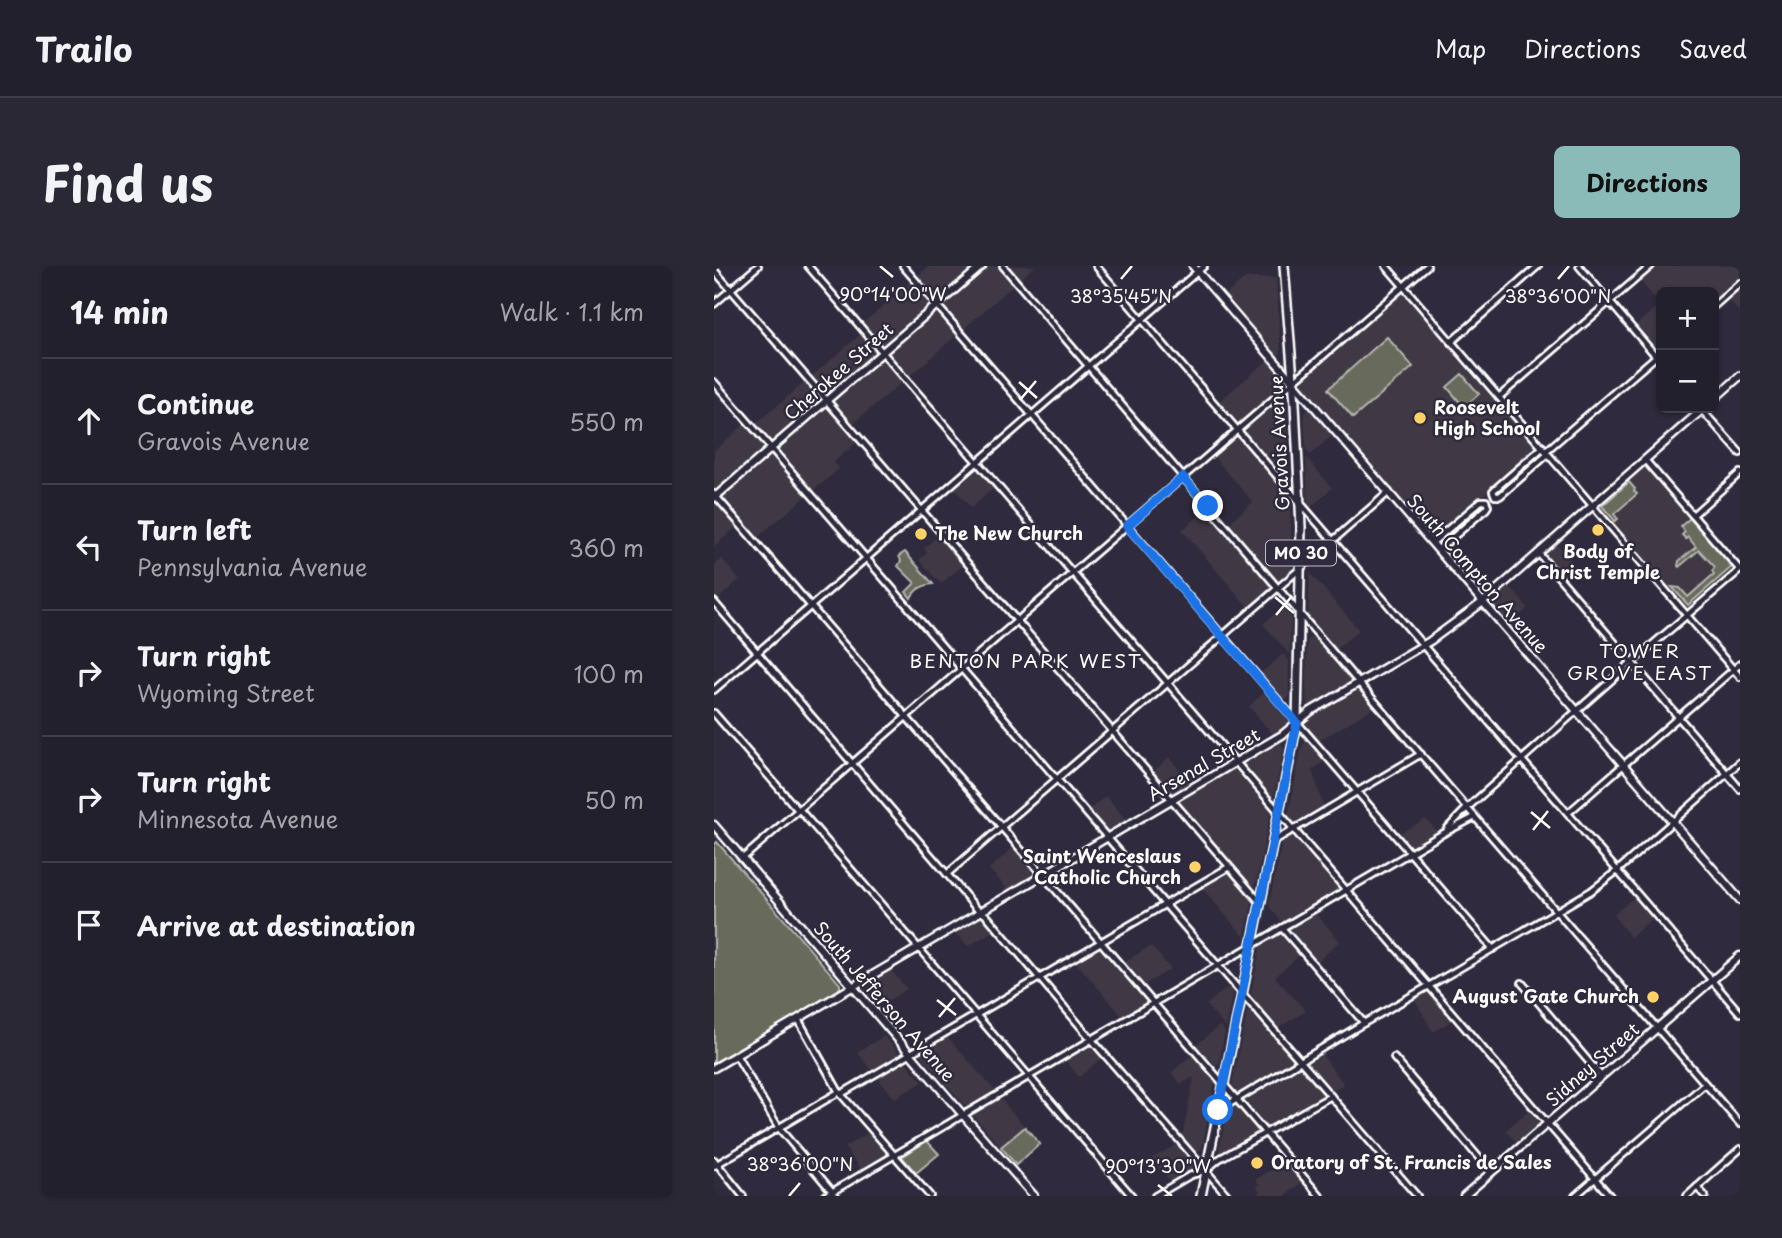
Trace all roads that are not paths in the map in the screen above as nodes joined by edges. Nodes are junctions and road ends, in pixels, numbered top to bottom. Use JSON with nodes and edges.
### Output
{"nodes":[{"id":1,"x":758,"y":266,"type":"edge"},
{"id":2,"x":808,"y":266,"type":"edge"},
{"id":3,"x":903,"y":266,"type":"edge"},
{"id":4,"x":982,"y":266,"type":"edge"},
{"id":5,"x":1003,"y":266,"type":"edge"},
{"id":6,"x":1096,"y":266,"type":"edge"},
{"id":7,"x":1204,"y":266,"type":"edge"},
{"id":8,"x":1284,"y":266,"type":"edge"},
{"id":9,"x":1386,"y":266,"type":"edge"},
{"id":10,"x":1427,"y":266,"type":"edge"},
{"id":11,"x":1538,"y":266,"type":"edge"},
{"id":12,"x":1579,"y":266,"type":"edge"},
{"id":13,"x":1651,"y":266,"type":"edge"},
{"id":14,"x":1195,"y":269,"type":"edge"},
{"id":15,"x":714,"y":270,"type":"edge"},
{"id":16,"x":1740,"y":283,"type":"edge"},
{"id":17,"x":1403,"y":286,"type":"junction"},
{"id":18,"x":731,"y":289,"type":"junction"},
{"id":19,"x":1610,"y":302,"type":"junction"},
{"id":20,"x":1719,"y":302,"type":"edge"},
{"id":21,"x":714,"y":304,"type":"edge"},
{"id":22,"x":937,"y":305,"type":"junction"},
{"id":23,"x":1142,"y":320,"type":"junction"},
{"id":24,"x":1451,"y":342,"type":"junction"},
{"id":25,"x":1656,"y":351,"type":"edge"},
{"id":26,"x":882,"y":353,"type":"junction"},
{"id":27,"x":1656,"y":357,"type":"edge"},
{"id":28,"x":1088,"y":367,"type":"junction"},
{"id":29,"x":1740,"y":376,"type":"edge"},
{"id":30,"x":714,"y":382,"type":"edge"},
{"id":31,"x":1293,"y":382,"type":"junction"},
{"id":32,"x":1719,"y":395,"type":"edge"},
{"id":33,"x":1499,"y":397,"type":"junction"},
{"id":34,"x":827,"y":401,"type":"junction"},
{"id":35,"x":1697,"y":413,"type":"edge"},
{"id":36,"x":1706,"y":413,"type":"edge"},
{"id":37,"x":1032,"y":415,"type":"junction"},
{"id":38,"x":1237,"y":430,"type":"junction"},
{"id":39,"x":772,"y":448,"type":"junction"},
{"id":40,"x":1546,"y":451,"type":"junction"},
{"id":41,"x":1740,"y":453,"type":"edge"},
{"id":42,"x":1645,"y":460,"type":"junction"},
{"id":43,"x":977,"y":463,"type":"junction"},
{"id":44,"x":1740,"y":473,"type":"edge"},
{"id":45,"x":1183,"y":477,"type":"junction"},
{"id":46,"x":1389,"y":492,"type":"junction"},
{"id":47,"x":715,"y":496,"type":"edge"},
{"id":48,"x":1300,"y":502,"type":"junction"},
{"id":49,"x":1592,"y":506,"type":"junction"},
{"id":50,"x":922,"y":510,"type":"junction"},
{"id":51,"x":1693,"y":515,"type":"junction"},
{"id":52,"x":1127,"y":526,"type":"junction"},
{"id":53,"x":1332,"y":540,"type":"junction"},
{"id":54,"x":1432,"y":543,"type":"junction"},
{"id":55,"x":1437,"y":551,"type":"junction"},
{"id":56,"x":1539,"y":554,"type":"junction"},
{"id":57,"x":866,"y":558,"type":"junction"},
{"id":58,"x":1301,"y":568,"type":"junction"},
{"id":59,"x":1740,"y":570,"type":"edge"},
{"id":60,"x":1072,"y":573,"type":"junction"},
{"id":61,"x":1277,"y":588,"type":"junction"},
{"id":62,"x":714,"y":602,"type":"edge"},
{"id":63,"x":1483,"y":603,"type":"junction"},
{"id":64,"x":811,"y":606,"type":"junction"},
{"id":65,"x":1300,"y":613,"type":"junction"},
{"id":66,"x":1686,"y":615,"type":"junction"},
{"id":67,"x":1017,"y":621,"type":"junction"},
{"id":68,"x":1222,"y":635,"type":"junction"},
{"id":69,"x":1423,"y":645,"type":"junction"},
{"id":70,"x":757,"y":653,"type":"junction"},
{"id":71,"x":1632,"y":662,"type":"junction"},
{"id":72,"x":1740,"y":664,"type":"edge"},
{"id":73,"x":961,"y":669,"type":"junction"},
{"id":74,"x":1733,"y":669,"type":"junction"},
{"id":75,"x":1740,"y":677,"type":"edge"},
{"id":76,"x":1168,"y":683,"type":"junction"},
{"id":77,"x":1359,"y":683,"type":"junction"},
{"id":78,"x":714,"y":690,"type":"edge"},
{"id":79,"x":1577,"y":711,"type":"junction"},
{"id":80,"x":714,"y":713,"type":"edge"},
{"id":81,"x":906,"y":716,"type":"junction"},
{"id":82,"x":1679,"y":717,"type":"junction"},
{"id":83,"x":1297,"y":723,"type":"junction"},
{"id":84,"x":1112,"y":731,"type":"junction"},
{"id":85,"x":1421,"y":754,"type":"junction"},
{"id":86,"x":1521,"y":760,"type":"junction"},
{"id":87,"x":1236,"y":762,"type":"junction"},
{"id":88,"x":1740,"y":762,"type":"edge"},
{"id":89,"x":853,"y":763,"type":"junction"},
{"id":90,"x":1623,"y":765,"type":"junction"},
{"id":91,"x":1727,"y":773,"type":"junction"},
{"id":92,"x":1057,"y":779,"type":"junction"},
{"id":93,"x":1740,"y":789,"type":"edge"},
{"id":94,"x":1356,"y":792,"type":"junction"},
{"id":95,"x":1172,"y":800,"type":"junction"},
{"id":96,"x":1467,"y":808,"type":"junction"},
{"id":97,"x":798,"y":810,"type":"junction"},
{"id":98,"x":1279,"y":813,"type":"junction"},
{"id":99,"x":1568,"y":813,"type":"junction"},
{"id":100,"x":1475,"y":817,"type":"junction"},
{"id":101,"x":1672,"y":822,"type":"junction"},
{"id":102,"x":714,"y":825,"type":"edge"},
{"id":103,"x":1002,"y":826,"type":"junction"},
{"id":104,"x":1293,"y":829,"type":"junction"},
{"id":105,"x":1444,"y":832,"type":"junction"},
{"id":106,"x":1108,"y":838,"type":"junction"},
{"id":107,"x":1274,"y":841,"type":"junction"},
{"id":108,"x":1409,"y":853,"type":"junction"},
{"id":109,"x":742,"y":858,"type":"junction"},
{"id":110,"x":1229,"y":867,"type":"junction"},
{"id":111,"x":1617,"y":871,"type":"junction"},
{"id":112,"x":947,"y":874,"type":"junction"},
{"id":113,"x":1044,"y":875,"type":"junction"},
{"id":114,"x":1346,"y":891,"type":"junction"},
{"id":115,"x":1740,"y":900,"type":"edge"},
{"id":116,"x":1261,"y":903,"type":"junction"},
{"id":117,"x":1164,"y":904,"type":"junction"},
{"id":118,"x":982,"y":912,"type":"junction"},
{"id":119,"x":1556,"y":912,"type":"junction"},
{"id":120,"x":1282,"y":928,"type":"junction"},
{"id":121,"x":1101,"y":941,"type":"junction"},
{"id":122,"x":1252,"y":947,"type":"junction"},
{"id":123,"x":919,"y":948,"type":"junction"},
{"id":124,"x":1493,"y":949,"type":"junction"},
{"id":125,"x":1740,"y":956,"type":"edge"},
{"id":126,"x":1219,"y":965,"type":"junction"},
{"id":127,"x":1039,"y":978,"type":"junction"},
{"id":128,"x":1712,"y":981,"type":"junction"},
{"id":129,"x":1522,"y":983,"type":"dead end"},
{"id":130,"x":1429,"y":986,"type":"junction"},
{"id":131,"x":853,"y":987,"type":"junction"},
{"id":132,"x":1242,"y":992,"type":"junction"},
{"id":133,"x":1154,"y":1004,"type":"junction"},
{"id":134,"x":1740,"y":1013,"type":"edge"},
{"id":135,"x":976,"y":1015,"type":"junction"},
{"id":136,"x":798,"y":1019,"type":"junction"},
{"id":137,"x":1364,"y":1023,"type":"junction"},
{"id":138,"x":1657,"y":1028,"type":"junction"},
{"id":139,"x":1092,"y":1040,"type":"junction"},
{"id":140,"x":910,"y":1054,"type":"junction"},
{"id":141,"x":736,"y":1055,"type":"junction"},
{"id":142,"x":1394,"y":1058,"type":"dead end"},
{"id":143,"x":1301,"y":1060,"type":"junction"},
{"id":144,"x":714,"y":1068,"type":"edge"},
{"id":145,"x":1601,"y":1076,"type":"junction"},
{"id":146,"x":1029,"y":1077,"type":"junction"},
{"id":147,"x":1223,"y":1084,"type":"junction"},
{"id":148,"x":1705,"y":1084,"type":"junction"},
{"id":149,"x":840,"y":1093,"type":"junction"},
{"id":150,"x":1331,"y":1096,"type":"junction"},
{"id":151,"x":1237,"y":1099,"type":"junction"},
{"id":152,"x":1218,"y":1110,"type":"junction"},
{"id":153,"x":963,"y":1115,"type":"junction"},
{"id":154,"x":1548,"y":1123,"type":"junction"},
{"id":155,"x":1740,"y":1124,"type":"edge"},
{"id":156,"x":779,"y":1128,"type":"junction"},
{"id":157,"x":1266,"y":1132,"type":"junction"},
{"id":158,"x":1740,"y":1149,"type":"edge"},
{"id":159,"x":894,"y":1155,"type":"junction"},
{"id":160,"x":715,"y":1163,"type":"edge"},
{"id":161,"x":1206,"y":1170,"type":"junction"},
{"id":162,"x":1491,"y":1172,"type":"junction"},
{"id":163,"x":1595,"y":1178,"type":"junction"},
{"id":164,"x":1697,"y":1187,"type":"junction"},
{"id":165,"x":834,"y":1194,"type":"edge"},
{"id":166,"x":743,"y":1196,"type":"edge"},
{"id":167,"x":825,"y":1196,"type":"edge"},
{"id":168,"x":930,"y":1196,"type":"edge"},
{"id":169,"x":1034,"y":1196,"type":"edge"},
{"id":170,"x":1132,"y":1196,"type":"edge"},
{"id":171,"x":1154,"y":1196,"type":"edge"},
{"id":172,"x":1201,"y":1196,"type":"edge"},
{"id":173,"x":1228,"y":1196,"type":"edge"},
{"id":174,"x":1320,"y":1196,"type":"edge"},
{"id":175,"x":1418,"y":1196,"type":"edge"},
{"id":176,"x":1464,"y":1196,"type":"edge"},
{"id":177,"x":1575,"y":1196,"type":"edge"},
{"id":178,"x":1610,"y":1196,"type":"edge"},
{"id":179,"x":1687,"y":1196,"type":"edge"},
{"id":180,"x":1705,"y":1196,"type":"edge"}],
"edges":[{"from":1,"to":18,"type":"street"},
{"from":2,"to":26,"type":"street"},
{"from":3,"to":22,"type":"street"},
{"from":4,"to":22,"type":"main road","name":"Cherokee Street"},
{"from":5,"to":28,"type":"street"},
{"from":6,"to":23,"type":"street"},
{"from":7,"to":14,"type":"street"},
{"from":8,"to":31,"type":"main road","name":"Gravois Avenue","number":"MO 30"},
{"from":9,"to":17,"type":"street"},
{"from":10,"to":17,"type":"street"},
{"from":11,"to":24,"type":"street"},
{"from":12,"to":19,"type":"street"},
{"from":13,"to":19,"type":"street"},
{"from":14,"to":23,"type":"street"},
{"from":14,"to":31,"type":"main road","name":"South Compton Avenue"},
{"from":15,"to":18,"type":"street"},
{"from":16,"to":20,"type":"street"},
{"from":17,"to":24,"type":"street"},
{"from":17,"to":31,"type":"street"},
{"from":18,"to":21,"type":"street"},
{"from":18,"to":34,"type":"street"},
{"from":19,"to":25,"type":"street"},
{"from":19,"to":33,"type":"street"},
{"from":22,"to":26,"type":"main road","name":"Cherokee Street"},
{"from":22,"to":37,"type":"street"},
{"from":23,"to":28,"type":"street"},
{"from":23,"to":38,"type":"street"},
{"from":24,"to":33,"type":"street"},
{"from":26,"to":34,"type":"main road","name":"Cherokee Street"},
{"from":26,"to":43,"type":"street"},
{"from":27,"to":40,"type":"street"},
{"from":28,"to":37,"type":"street"},
{"from":28,"to":45,"type":"street"},
{"from":29,"to":32,"type":"main road"},
{"from":30,"to":39,"type":"street"},
{"from":31,"to":38,"type":"street"},
{"from":31,"to":46,"type":"main road","name":"South Compton Avenue"},
{"from":31,"to":48,"type":"main road","name":"Gravois Avenue","number":"MO 30"},
{"from":33,"to":40,"type":"street"},
{"from":34,"to":39,"type":"main road","name":"Cherokee Street"},
{"from":34,"to":50,"type":"street"},
{"from":35,"to":42,"type":"main road","name":"Arsenal Street"},
{"from":36,"to":41,"type":"street"},
{"from":37,"to":43,"type":"street"},
{"from":37,"to":52,"type":"street"},
{"from":38,"to":45,"type":"street"},
{"from":38,"to":48,"type":"street"},
{"from":39,"to":47,"type":"main road","name":"Cherokee Street"},
{"from":39,"to":57,"type":"street"},
{"from":40,"to":40,"type":"street"},
{"from":40,"to":49,"type":"street"},
{"from":42,"to":49,"type":"main road","name":"Arsenal Street"},
{"from":42,"to":51,"type":"street"},
{"from":43,"to":50,"type":"street"},
{"from":43,"to":60,"type":"street"},
{"from":44,"to":51,"type":"street"},
{"from":45,"to":52,"type":"street"},
{"from":45,"to":61,"type":"street"},
{"from":46,"to":53,"type":"street"},
{"from":46,"to":54,"type":"main road","name":"South Compton Avenue"},
{"from":47,"to":64,"type":"street"},
{"from":48,"to":53,"type":"street"},
{"from":48,"to":58,"type":"main road","name":"Gravois Avenue","number":"MO 30"},
{"from":49,"to":56,"type":"main road","name":"Arsenal Street"},
{"from":49,"to":66,"type":"street"},
{"from":50,"to":57,"type":"street"},
{"from":50,"to":67,"type":"street"},
{"from":51,"to":59,"type":"street"},
{"from":52,"to":60,"type":"street"},
{"from":52,"to":68,"type":"street"},
{"from":53,"to":58,"type":"street"},
{"from":53,"to":69,"type":"street"},
{"from":54,"to":55,"type":"main road","name":"South Compton Avenue"},
{"from":54,"to":55,"type":"street"},
{"from":55,"to":63,"type":"main road","name":"South Compton Avenue"},
{"from":56,"to":63,"type":"main road","name":"Arsenal Street"},
{"from":56,"to":71,"type":"street"},
{"from":57,"to":64,"type":"street"},
{"from":57,"to":73,"type":"street"},
{"from":58,"to":61,"type":"street"},
{"from":58,"to":65,"type":"main road","name":"Gravois Avenue","number":"MO 30"},
{"from":59,"to":66,"type":"street"},
{"from":60,"to":67,"type":"street"},
{"from":60,"to":76,"type":"street"},
{"from":61,"to":65,"type":"street"},
{"from":61,"to":68,"type":"street"},
{"from":62,"to":70,"type":"street"},
{"from":63,"to":69,"type":"main road","name":"Arsenal Street"},
{"from":63,"to":79,"type":"main road","name":"South Compton Avenue"},
{"from":64,"to":70,"type":"street"},
{"from":64,"to":81,"type":"street"},
{"from":65,"to":77,"type":"street"},
{"from":65,"to":83,"type":"main road","name":"Gravois Avenue","number":"MO 30"},
{"from":66,"to":71,"type":"street"},
{"from":66,"to":74,"type":"street"},
{"from":67,"to":73,"type":"street"},
{"from":67,"to":84,"type":"street"},
{"from":68,"to":76,"type":"street"},
{"from":68,"to":83,"type":"street"},
{"from":69,"to":77,"type":"main road","name":"Arsenal Street"},
{"from":69,"to":86,"type":"street"},
{"from":70,"to":78,"type":"street"},
{"from":70,"to":89,"type":"street"},
{"from":71,"to":79,"type":"street"},
{"from":71,"to":82,"type":"street"},
{"from":72,"to":74,"type":"street"},
{"from":73,"to":81,"type":"street"},
{"from":73,"to":92,"type":"street"},
{"from":74,"to":75,"type":"street"},
{"from":74,"to":82,"type":"street"},
{"from":76,"to":84,"type":"street"},
{"from":76,"to":87,"type":"street"},
{"from":77,"to":83,"type":"main road","name":"Arsenal Street"},
{"from":77,"to":85,"type":"street"},
{"from":79,"to":86,"type":"street"},
{"from":79,"to":90,"type":"main road","name":"South Compton Avenue"},
{"from":80,"to":97,"type":"street"},
{"from":81,"to":89,"type":"street"},
{"from":81,"to":103,"type":"street"},
{"from":82,"to":90,"type":"street"},
{"from":82,"to":91,"type":"street"},
{"from":83,"to":87,"type":"main road","name":"Arsenal Street"},
{"from":83,"to":94,"type":"street"},
{"from":83,"to":98,"type":"main road","name":"Gravois Avenue","number":"MO 30"},
{"from":84,"to":92,"type":"street"},
{"from":84,"to":95,"type":"street"},
{"from":85,"to":94,"type":"street"},
{"from":85,"to":96,"type":"street"},
{"from":86,"to":96,"type":"street"},
{"from":86,"to":99,"type":"street"},
{"from":87,"to":95,"type":"main road","name":"Arsenal Street"},
{"from":87,"to":98,"type":"street"},
{"from":88,"to":91,"type":"street"},
{"from":89,"to":97,"type":"street"},
{"from":89,"to":112,"type":"street"},
{"from":90,"to":99,"type":"street"},
{"from":90,"to":101,"type":"main road","name":"South Compton Avenue"},
{"from":91,"to":93,"type":"street"},
{"from":91,"to":101,"type":"street"},
{"from":92,"to":103,"type":"street"},
{"from":92,"to":106,"type":"street"},
{"from":94,"to":104,"type":"street"},
{"from":94,"to":108,"type":"street"},
{"from":95,"to":106,"type":"main road","name":"Arsenal Street"},
{"from":95,"to":110,"type":"street"},
{"from":96,"to":100,"type":"street"},
{"from":96,"to":105,"type":"street"},
{"from":97,"to":109,"type":"street"},
{"from":97,"to":123,"type":"street"},
{"from":98,"to":104,"type":"street"},
{"from":98,"to":107,"type":"main road","name":"Gravois Avenue","number":"MO 30"},
{"from":99,"to":111,"type":"street"},
{"from":100,"to":105,"type":"street"},
{"from":100,"to":119,"type":"street"},
{"from":101,"to":111,"type":"street"},
{"from":101,"to":115,"type":"main road","name":"South Compton Avenue"},
{"from":102,"to":109,"type":"main road","name":"South Jefferson Avenue"},
{"from":103,"to":112,"type":"street"},
{"from":103,"to":113,"type":"street"},
{"from":104,"to":107,"type":"street"},
{"from":104,"to":114,"type":"street"},
{"from":105,"to":108,"type":"street"},
{"from":106,"to":113,"type":"main road","name":"Arsenal Street"},
{"from":106,"to":117,"type":"street"},
{"from":107,"to":116,"type":"main road","name":"Gravois Avenue","number":"MO 30"},
{"from":108,"to":114,"type":"street"},
{"from":108,"to":124,"type":"street"},
{"from":109,"to":131,"type":"main road","name":"South Jefferson Avenue"},
{"from":110,"to":116,"type":"street"},
{"from":110,"to":117,"type":"street"},
{"from":111,"to":119,"type":"street"},
{"from":111,"to":128,"type":"street"},
{"from":112,"to":118,"type":"street"},
{"from":113,"to":118,"type":"main road","name":"Arsenal Street"},
{"from":113,"to":121,"type":"street"},
{"from":114,"to":120,"type":"street"},
{"from":114,"to":130,"type":"street"},
{"from":116,"to":122,"type":"main road","name":"Gravois Avenue","number":"MO 30"},
{"from":117,"to":121,"type":"street"},
{"from":117,"to":126,"type":"street"},
{"from":118,"to":123,"type":"main road","name":"Arsenal Street"},
{"from":118,"to":127,"type":"street"},
{"from":119,"to":124,"type":"street"},
{"from":119,"to":138,"type":"street"},
{"from":120,"to":122,"type":"street"},
{"from":120,"to":137,"type":"street"},
{"from":121,"to":127,"type":"street"},
{"from":121,"to":133,"type":"street"},
{"from":122,"to":126,"type":"street"},
{"from":122,"to":132,"type":"main road","name":"Gravois Avenue","number":"MO 30"},
{"from":123,"to":131,"type":"main road","name":"Arsenal Street"},
{"from":123,"to":135,"type":"street"},
{"from":124,"to":130,"type":"street"},
{"from":125,"to":128,"type":"main road","name":"Sidney Street"},
{"from":126,"to":132,"type":"street"},
{"from":126,"to":133,"type":"street"},
{"from":127,"to":135,"type":"street"},
{"from":127,"to":139,"type":"street"},
{"from":128,"to":134,"type":"street"},
{"from":128,"to":138,"type":"main road","name":"Sidney Street"},
{"from":129,"to":145,"type":"street"},
{"from":130,"to":137,"type":"street"},
{"from":130,"to":154,"type":"street"},
{"from":131,"to":136,"type":"main road","name":"Arsenal Street"},
{"from":131,"to":140,"type":"main road","name":"South Jefferson Avenue"},
{"from":132,"to":143,"type":"street"},
{"from":132,"to":147,"type":"main road","name":"Gravois Avenue","number":"MO 30"},
{"from":133,"to":139,"type":"street"},
{"from":133,"to":147,"type":"street"},
{"from":135,"to":140,"type":"street"},
{"from":135,"to":146,"type":"street"},
{"from":136,"to":141,"type":"main road","name":"Arsenal Street"},
{"from":136,"to":149,"type":"street"},
{"from":137,"to":143,"type":"street"},
{"from":138,"to":145,"type":"main road","name":"Sidney Street"},
{"from":138,"to":148,"type":"street"},
{"from":139,"to":146,"type":"street"},
{"from":139,"to":161,"type":"street"},
{"from":140,"to":149,"type":"street"},
{"from":140,"to":153,"type":"main road","name":"South Jefferson Avenue"},
{"from":141,"to":144,"type":"main road","name":"Arsenal Street"},
{"from":141,"to":156,"type":"street"},
{"from":142,"to":162,"type":"street"},
{"from":143,"to":150,"type":"street"},
{"from":143,"to":151,"type":"street"},
{"from":145,"to":154,"type":"main road","name":"Sidney Street"},
{"from":146,"to":153,"type":"street"},
{"from":146,"to":170,"type":"street"},
{"from":147,"to":151,"type":"street"},
{"from":147,"to":152,"type":"main road","name":"Gravois Avenue","number":"MO 30"},
{"from":148,"to":155,"type":"street"},
{"from":148,"to":163,"type":"street"},
{"from":149,"to":156,"type":"street"},
{"from":149,"to":159,"type":"street"},
{"from":150,"to":157,"type":"street"},
{"from":150,"to":175,"type":"street"},
{"from":151,"to":152,"type":"street"},
{"from":151,"to":157,"type":"street"},
{"from":152,"to":161,"type":"main road","name":"Gravois Avenue","number":"MO 30"},
{"from":153,"to":159,"type":"street"},
{"from":153,"to":169,"type":"main road","name":"South Jefferson Avenue"},
{"from":154,"to":162,"type":"main road","name":"Sidney Street"},
{"from":154,"to":163,"type":"street"},
{"from":156,"to":160,"type":"street"},
{"from":156,"to":165,"type":"street"},
{"from":157,"to":161,"type":"street"},
{"from":157,"to":174,"type":"street"},
{"from":158,"to":164,"type":"street"},
{"from":159,"to":165,"type":"street"},
{"from":159,"to":168,"type":"street"},
{"from":160,"to":166,"type":"street"},
{"from":161,"to":171,"type":"street"},
{"from":161,"to":172,"type":"main road","name":"Gravois Avenue","number":"MO 30"},
{"from":161,"to":173,"type":"street"},
{"from":162,"to":176,"type":"main road","name":"Sidney Street"},
{"from":163,"to":177,"type":"street"},
{"from":163,"to":178,"type":"street"},
{"from":164,"to":179,"type":"street"},
{"from":164,"to":180,"type":"street"},
{"from":165,"to":167,"type":"street"}]}
